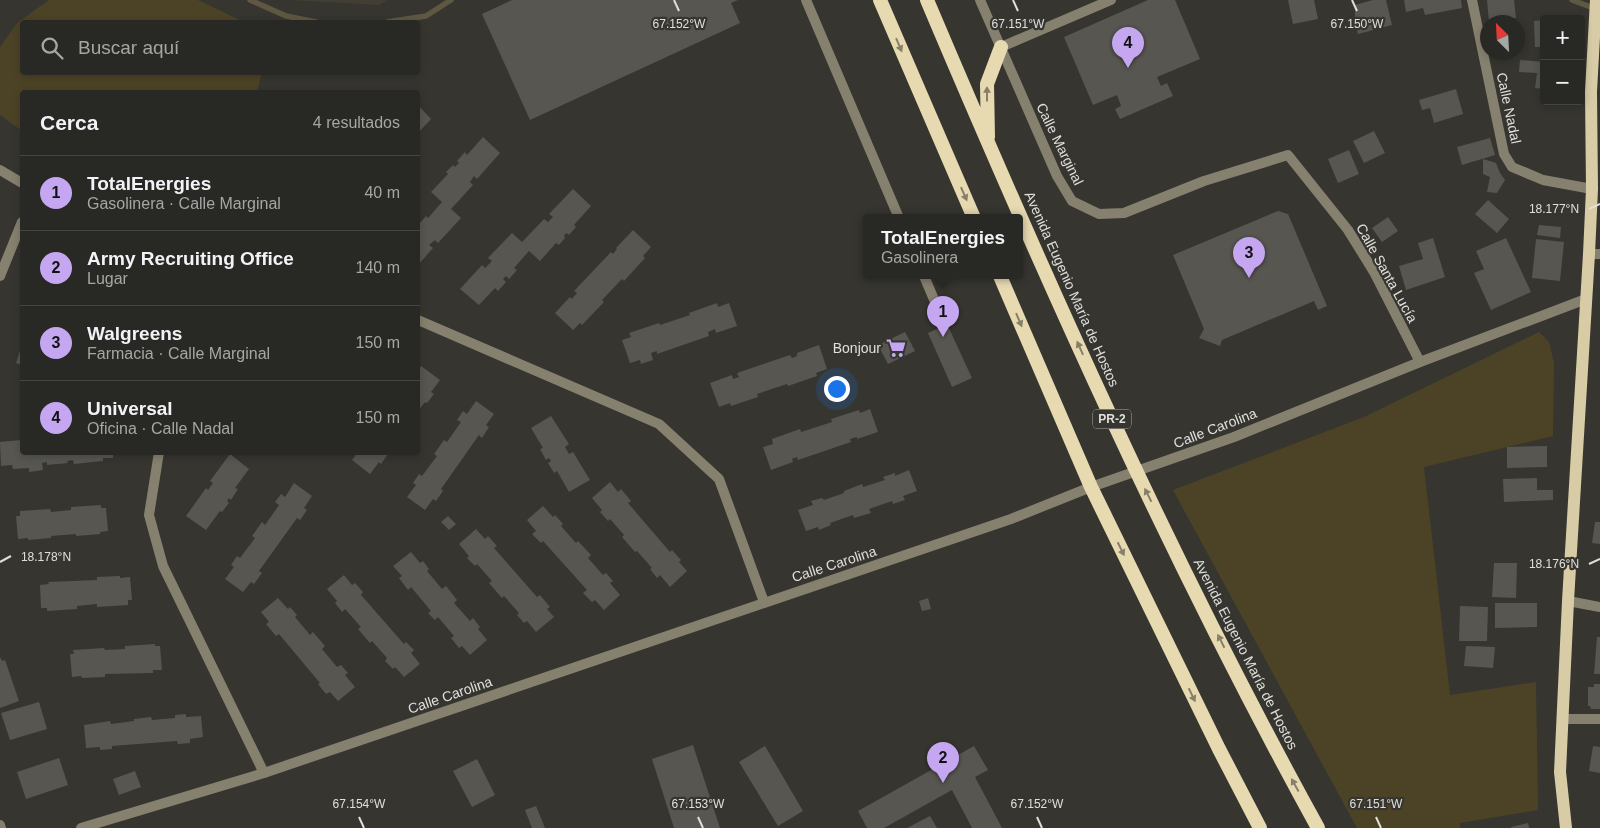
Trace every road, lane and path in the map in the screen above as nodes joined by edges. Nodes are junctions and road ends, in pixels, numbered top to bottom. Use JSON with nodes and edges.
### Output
{"nodes":[{"id":1,"x":806,"y":0,"type":"edge"},
{"id":2,"x":880,"y":0,"type":"edge"},
{"id":3,"x":927,"y":0,"type":"edge"},
{"id":4,"x":980,"y":0,"type":"edge"},
{"id":5,"x":1111,"y":0,"type":"edge"},
{"id":6,"x":1472,"y":0,"type":"edge"},
{"id":7,"x":1596,"y":0,"type":"edge"},
{"id":8,"x":1001,"y":47,"type":"junction"},
{"id":9,"x":988,"y":143,"type":"junction"},
{"id":10,"x":1288,"y":155,"type":"joint"},
{"id":11,"x":0,"y":170,"type":"edge"},
{"id":12,"x":20,"y":182,"type":"edge"},
{"id":13,"x":1592,"y":189,"type":"junction"},
{"id":14,"x":897,"y":214,"type":"edge"},
{"id":15,"x":972,"y":214,"type":"edge"},
{"id":16,"x":1020,"y":214,"type":"edge"},
{"id":17,"x":1023,"y":221,"type":"edge"},
{"id":18,"x":20,"y":227,"type":"edge"},
{"id":19,"x":1594,"y":254,"type":"edge"},
{"id":20,"x":0,"y":276,"type":"edge"},
{"id":21,"x":925,"y":279,"type":"edge"},
{"id":22,"x":1001,"y":279,"type":"edge"},
{"id":23,"x":1586,"y":300,"type":"junction"},
{"id":24,"x":941,"y":316,"type":"dead end"},
{"id":25,"x":420,"y":321,"type":"edge"},
{"id":26,"x":1420,"y":362,"type":"junction"},
{"id":27,"x":159,"y":455,"type":"edge"},
{"id":28,"x":1136,"y":472,"type":"junction"},
{"id":29,"x":1091,"y":488,"type":"junction"},
{"id":30,"x":1568,"y":601,"type":"junction"},
{"id":31,"x":764,"y":602,"type":"junction"},
{"id":32,"x":1600,"y":607,"type":"edge"},
{"id":33,"x":1562,"y":719,"type":"junction"},
{"id":34,"x":1600,"y":720,"type":"edge"},
{"id":35,"x":264,"y":773,"type":"junction"},
{"id":36,"x":81,"y":828,"type":"edge"},
{"id":37,"x":1260,"y":828,"type":"edge"},
{"id":38,"x":1318,"y":828,"type":"edge"},
{"id":39,"x":1566,"y":828,"type":"edge"}],
"edges":[{"from":1,"to":14,"type":"street"},
{"from":2,"to":15,"type":"highway","one_way":true},
{"from":3,"to":9,"type":"highway","name":"Avenida Eugenio María de Hostos","number":"PR-2"},
{"from":4,"to":8,"type":"street","name":"Calle Marginal"},
{"from":5,"to":8,"type":"street"},
{"from":6,"to":13,"type":"street","name":"Calle Nadal"},
{"from":7,"to":13,"type":"main road"},
{"from":9,"to":8,"type":"highway","one_way":true},
{"from":8,"to":10,"type":"street","name":"Calle Marginal"},
{"from":16,"to":9,"type":"highway","name":"Avenida Eugenio María de Hostos","number":"PR-2","one_way":true},
{"from":10,"to":26,"type":"street","name":"Calle Santa Lucía"},
{"from":11,"to":12,"type":"street"},
{"from":13,"to":19,"type":"main road"},
{"from":28,"to":17,"type":"highway","name":"Avenida Eugenio María de Hostos","number":"PR-2","one_way":true},
{"from":18,"to":20,"type":"street"},
{"from":19,"to":23,"type":"main road"},
{"from":21,"to":24,"type":"street"},
{"from":22,"to":29,"type":"highway","one_way":true},
{"from":23,"to":26,"type":"street","name":"Calle Carolina"},
{"from":23,"to":30,"type":"main road"},
{"from":25,"to":31,"type":"street"},
{"from":26,"to":28,"type":"street","name":"Calle Carolina"},
{"from":27,"to":35,"type":"street"},
{"from":28,"to":29,"type":"street","name":"Calle Carolina"},
{"from":38,"to":28,"type":"highway","name":"Avenida Eugenio María de Hostos","number":"PR-2","one_way":true},
{"from":29,"to":31,"type":"street","name":"Calle Carolina"},
{"from":29,"to":37,"type":"highway","one_way":true},
{"from":30,"to":32,"type":"street"},
{"from":30,"to":33,"type":"main road"},
{"from":31,"to":35,"type":"street","name":"Calle Carolina"},
{"from":33,"to":34,"type":"street"},
{"from":33,"to":39,"type":"main road"},
{"from":35,"to":36,"type":"street","name":"Calle Carolina"}]}
